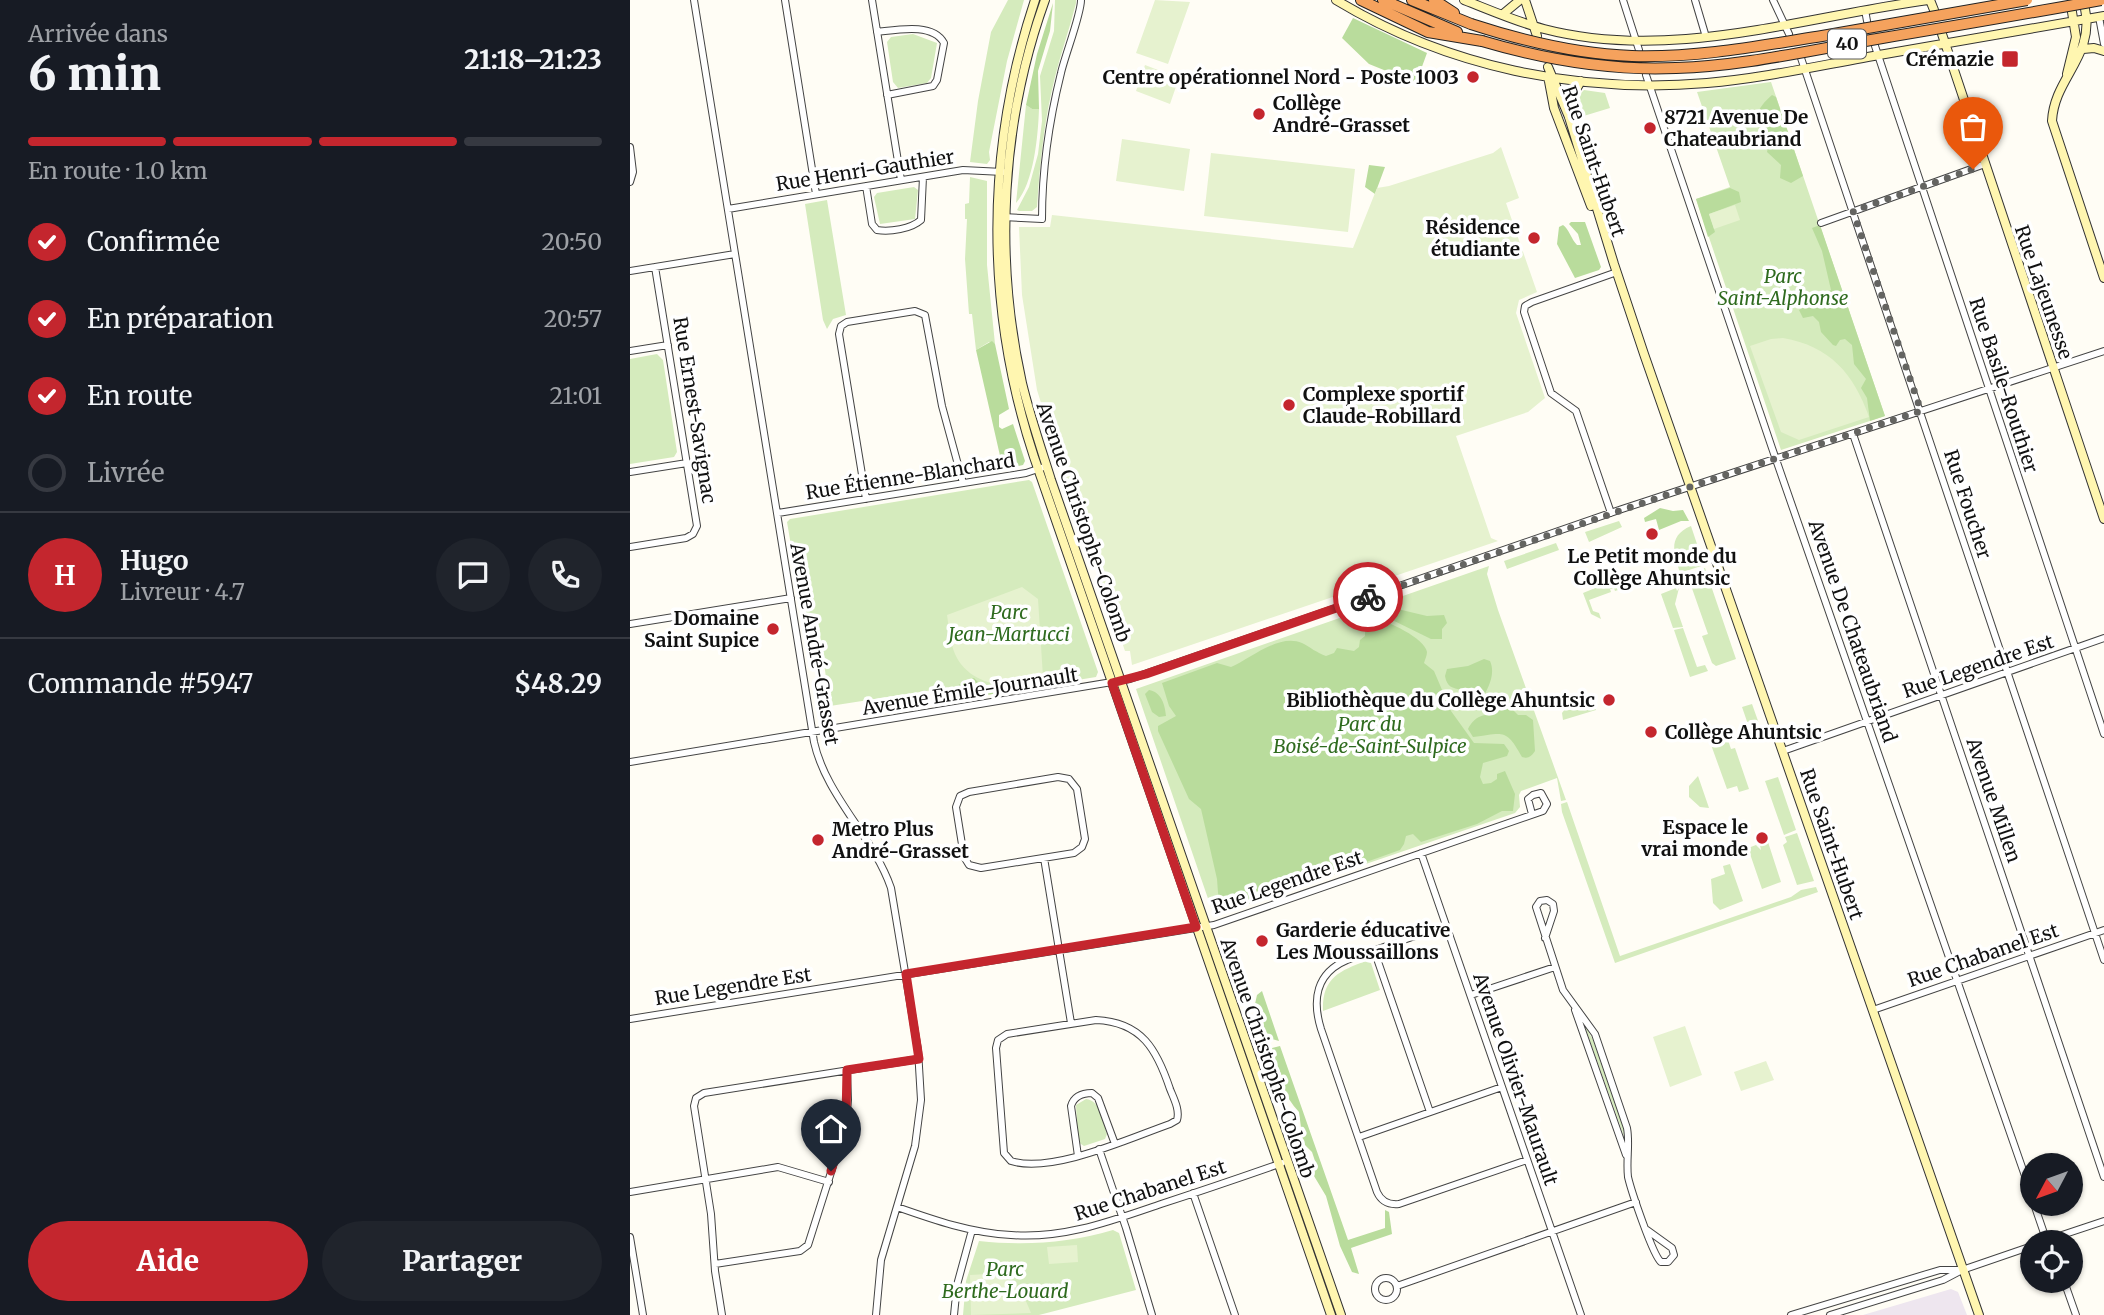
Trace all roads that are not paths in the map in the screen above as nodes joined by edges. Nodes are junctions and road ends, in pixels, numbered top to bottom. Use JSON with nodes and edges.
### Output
{"nodes":[{"id":1,"x":694,"y":0,"type":"edge"},
{"id":2,"x":785,"y":0,"type":"edge"},
{"id":3,"x":872,"y":0,"type":"edge"},
{"id":4,"x":1035,"y":0,"type":"edge"},
{"id":5,"x":1045,"y":0,"type":"edge"},
{"id":6,"x":1081,"y":0,"type":"edge"},
{"id":7,"x":1336,"y":0,"type":"edge"},
{"id":8,"x":1361,"y":0,"type":"edge"},
{"id":9,"x":1383,"y":0,"type":"edge"},
{"id":10,"x":1412,"y":0,"type":"edge"},
{"id":11,"x":1434,"y":0,"type":"edge"},
{"id":12,"x":1464,"y":0,"type":"edge"},
{"id":13,"x":1523,"y":0,"type":"edge"},
{"id":14,"x":1623,"y":0,"type":"edge"},
{"id":15,"x":1695,"y":0,"type":"edge"},
{"id":16,"x":1773,"y":0,"type":"edge"},
{"id":17,"x":1929,"y":0,"type":"edge"},
{"id":18,"x":2026,"y":0,"type":"edge"},
{"id":19,"x":2101,"y":0,"type":"edge"},
{"id":20,"x":2085,"y":9,"type":"dead end"},
{"id":21,"x":1866,"y":10,"type":"junction"},
{"id":22,"x":1934,"y":10,"type":"dead end"},
{"id":23,"x":2072,"y":12,"type":"dead end"},
{"id":24,"x":1503,"y":14,"type":"junction"},
{"id":25,"x":2102,"y":17,"type":"edge"},
{"id":26,"x":2087,"y":19,"type":"junction"},
{"id":27,"x":2074,"y":21,"type":"junction"},
{"id":28,"x":1867,"y":22,"type":"dead end"},
{"id":29,"x":2011,"y":22,"type":"dead end"},
{"id":30,"x":1471,"y":24,"type":"junction"},
{"id":31,"x":1784,"y":25,"type":"junction"},
{"id":32,"x":1534,"y":26,"type":"junction"},
{"id":33,"x":877,"y":32,"type":"junction"},
{"id":34,"x":2014,"y":32,"type":"junction"},
{"id":35,"x":1789,"y":34,"type":"dead end"},
{"id":36,"x":1942,"y":34,"type":"dead end"},
{"id":37,"x":1537,"y":36,"type":"dead end"},
{"id":38,"x":1706,"y":37,"type":"junction"},
{"id":39,"x":1636,"y":40,"type":"junction"},
{"id":40,"x":1482,"y":41,"type":"junction"},
{"id":41,"x":1945,"y":44,"type":"junction"},
{"id":42,"x":2104,"y":44,"type":"edge"},
{"id":43,"x":2083,"y":49,"type":"junction"},
{"id":44,"x":1639,"y":50,"type":"dead end"},
{"id":45,"x":1876,"y":50,"type":"junction"},
{"id":46,"x":2104,"y":51,"type":"edge"},
{"id":47,"x":1801,"y":58,"type":"dead end"},
{"id":48,"x":1805,"y":68,"type":"junction"},
{"id":49,"x":1647,"y":75,"type":"dead end"},
{"id":50,"x":1551,"y":78,"type":"junction"},
{"id":51,"x":1581,"y":81,"type":"junction"},
{"id":52,"x":2066,"y":81,"type":"junction"},
{"id":53,"x":1650,"y":85,"type":"junction"},
{"id":54,"x":887,"y":95,"type":"junction"},
{"id":55,"x":1569,"y":117,"type":"junction"},
{"id":56,"x":630,"y":147,"type":"edge"},
{"id":57,"x":1984,"y":164,"type":"junction"},
{"id":58,"x":1003,"y":173,"type":"junction"},
{"id":59,"x":923,"y":177,"type":"junction"},
{"id":60,"x":901,"y":180,"type":"junction"},
{"id":61,"x":630,"y":182,"type":"edge"},
{"id":62,"x":866,"y":186,"type":"junction"},
{"id":63,"x":1921,"y":187,"type":"junction"},
{"id":64,"x":816,"y":194,"type":"junction"},
{"id":65,"x":728,"y":209,"type":"junction"},
{"id":66,"x":1853,"y":211,"type":"junction"},
{"id":67,"x":1001,"y":217,"type":"junction"},
{"id":68,"x":1821,"y":223,"type":"dead end"},
{"id":69,"x":735,"y":254,"type":"junction"},
{"id":70,"x":655,"y":267,"type":"junction"},
{"id":71,"x":1615,"y":268,"type":"junction"},
{"id":72,"x":630,"y":271,"type":"edge"},
{"id":73,"x":2104,"y":278,"type":"edge"},
{"id":74,"x":668,"y":345,"type":"junction"},
{"id":75,"x":630,"y":351,"type":"edge"},
{"id":76,"x":2104,"y":351,"type":"edge"},
{"id":77,"x":2053,"y":367,"type":"junction"},
{"id":78,"x":1989,"y":387,"type":"junction"},
{"id":79,"x":1921,"y":411,"type":"junction"},
{"id":80,"x":1853,"y":434,"type":"junction"},
{"id":81,"x":1776,"y":460,"type":"junction"},
{"id":82,"x":687,"y":463,"type":"junction"},
{"id":83,"x":1043,"y":468,"type":"junction"},
{"id":84,"x":630,"y":472,"type":"edge"},
{"id":85,"x":963,"y":483,"type":"junction"},
{"id":86,"x":1691,"y":486,"type":"junction"},
{"id":87,"x":866,"y":499,"type":"junction"},
{"id":88,"x":778,"y":513,"type":"junction"},
{"id":89,"x":1611,"y":513,"type":"junction"},
{"id":90,"x":2104,"y":519,"type":"edge"},
{"id":91,"x":630,"y":547,"type":"edge"},
{"id":92,"x":791,"y":598,"type":"junction"},
{"id":93,"x":630,"y":624,"type":"edge"},
{"id":94,"x":2104,"y":638,"type":"edge"},
{"id":95,"x":2075,"y":648,"type":"junction"},
{"id":96,"x":2008,"y":672,"type":"junction"},
{"id":97,"x":1116,"y":682,"type":"junction"},
{"id":98,"x":1942,"y":695,"type":"junction"},
{"id":99,"x":1868,"y":721,"type":"junction"},
{"id":100,"x":812,"y":733,"type":"junction"},
{"id":101,"x":2104,"y":734,"type":"edge"},
{"id":102,"x":1783,"y":751,"type":"junction"},
{"id":103,"x":630,"y":762,"type":"edge"},
{"id":104,"x":1532,"y":814,"type":"dead end"},
{"id":105,"x":1421,"y":853,"type":"junction"},
{"id":106,"x":1044,"y":858,"type":"junction"},
{"id":107,"x":1446,"y":925,"type":"junction"},
{"id":108,"x":1201,"y":926,"type":"junction"},
{"id":109,"x":2104,"y":930,"type":"edge"},
{"id":110,"x":2095,"y":933,"type":"junction"},
{"id":111,"x":1545,"y":938,"type":"junction"},
{"id":112,"x":1059,"y":949,"type":"junction"},
{"id":113,"x":1374,"y":950,"type":"junction"},
{"id":114,"x":2029,"y":956,"type":"junction"},
{"id":115,"x":2104,"y":960,"type":"edge"},
{"id":116,"x":1555,"y":967,"type":"junction"},
{"id":117,"x":906,"y":974,"type":"junction"},
{"id":118,"x":1957,"y":981,"type":"junction"},
{"id":119,"x":1471,"y":995,"type":"junction"},
{"id":120,"x":1573,"y":1005,"type":"junction"},
{"id":121,"x":1872,"y":1010,"type":"junction"},
{"id":122,"x":630,"y":1019,"type":"edge"},
{"id":123,"x":1071,"y":1023,"type":"junction"},
{"id":124,"x":919,"y":1059,"type":"junction"},
{"id":125,"x":847,"y":1070,"type":"junction"},
{"id":126,"x":1502,"y":1087,"type":"junction"},
{"id":127,"x":1430,"y":1112,"type":"junction"},
{"id":128,"x":1359,"y":1137,"type":"junction"},
{"id":129,"x":1115,"y":1144,"type":"junction"},
{"id":130,"x":1099,"y":1149,"type":"junction"},
{"id":131,"x":1078,"y":1156,"type":"junction"},
{"id":132,"x":1627,"y":1156,"type":"junction"},
{"id":133,"x":1527,"y":1160,"type":"junction"},
{"id":134,"x":1283,"y":1162,"type":"junction"},
{"id":135,"x":2020,"y":1162,"type":"edge"},
{"id":136,"x":2104,"y":1177,"type":"edge"},
{"id":137,"x":706,"y":1179,"type":"junction"},
{"id":138,"x":829,"y":1182,"type":"junction"},
{"id":139,"x":630,"y":1192,"type":"edge"},
{"id":140,"x":1193,"y":1194,"type":"junction"},
{"id":141,"x":1636,"y":1202,"type":"junction"},
{"id":142,"x":897,"y":1208,"type":"junction"},
{"id":143,"x":1122,"y":1217,"type":"junction"},
{"id":144,"x":2104,"y":1221,"type":"edge"},
{"id":145,"x":972,"y":1230,"type":"junction"},
{"id":146,"x":1647,"y":1230,"type":"junction"},
{"id":147,"x":2079,"y":1230,"type":"edge"},
{"id":148,"x":1552,"y":1231,"type":"junction"},
{"id":149,"x":630,"y":1237,"type":"edge"},
{"id":150,"x":2020,"y":1250,"type":"edge"},
{"id":151,"x":715,"y":1264,"type":"junction"},
{"id":152,"x":1962,"y":1270,"type":"junction"},
{"id":153,"x":1397,"y":1286,"type":"dead end"},
{"id":154,"x":2068,"y":1293,"type":"edge"},
{"id":155,"x":643,"y":1315,"type":"edge"},
{"id":156,"x":722,"y":1315,"type":"edge"},
{"id":157,"x":876,"y":1315,"type":"edge"},
{"id":158,"x":954,"y":1315,"type":"edge"},
{"id":159,"x":1152,"y":1315,"type":"edge"},
{"id":160,"x":1235,"y":1315,"type":"edge"},
{"id":161,"x":1331,"y":1315,"type":"edge"},
{"id":162,"x":1341,"y":1315,"type":"edge"},
{"id":163,"x":1581,"y":1315,"type":"edge"},
{"id":164,"x":1791,"y":1315,"type":"edge"},
{"id":165,"x":1830,"y":1315,"type":"edge"},
{"id":166,"x":1979,"y":1315,"type":"edge"},
{"id":167,"x":2076,"y":1315,"type":"edge"}],
"edges":[{"from":1,"to":65,"type":"street","name":"Avenue André-Grasset"},
{"from":2,"to":64,"type":"street"},
{"from":3,"to":33,"type":"street"},
{"from":4,"to":58,"type":"main road","name":"Avenue Christophe-Colomb"},
{"from":5,"to":58,"type":"main road","name":"Avenue Christophe-Colomb"},
{"from":6,"to":67,"type":"street"},
{"from":7,"to":50,"type":"main road"},
{"from":8,"to":40,"type":"highway"},
{"from":9,"to":40,"type":"highway","number":"40"},
{"from":10,"to":30,"type":"highway","number":"40"},
{"from":11,"to":30,"type":"highway"},
{"from":12,"to":24,"type":"main road"},
{"from":13,"to":24,"type":"main road"},
{"from":13,"to":32,"type":"main road"},
{"from":14,"to":39,"type":"street"},
{"from":15,"to":38,"type":"street"},
{"from":16,"to":31,"type":"street"},
{"from":17,"to":21,"type":"main road"},
{"from":17,"to":22,"type":"main road"},
{"from":18,"to":30,"type":"highway","number":"40","bridge":true},
{"from":19,"to":40,"type":"highway","number":"40","bridge":true},
{"from":20,"to":26,"type":"main road"},
{"from":21,"to":28,"type":"street"},
{"from":21,"to":31,"type":"main road"},
{"from":23,"to":27,"type":"main road"},
{"from":24,"to":32,"type":"main road"},
{"from":25,"to":26,"type":"main road"},
{"from":25,"to":42,"type":"street"},
{"from":26,"to":27,"type":"main road"},
{"from":26,"to":43,"type":"main road"},
{"from":27,"to":34,"type":"main road"},
{"from":27,"to":52,"type":"main road"},
{"from":29,"to":34,"type":"street"},
{"from":31,"to":35,"type":"street"},
{"from":31,"to":38,"type":"main road"},
{"from":32,"to":37,"type":"main road"},
{"from":32,"to":39,"type":"main road"},
{"from":33,"to":54,"type":"street"},
{"from":33,"to":54,"type":"street"},
{"from":34,"to":41,"type":"main road"},
{"from":36,"to":41,"type":"main road","name":"Rue Lajeunesse"},
{"from":38,"to":39,"type":"main road"},
{"from":39,"to":44,"type":"street"},
{"from":41,"to":45,"type":"main road"},
{"from":41,"to":57,"type":"main road","name":"Rue Lajeunesse"},
{"from":43,"to":46,"type":"main road"},
{"from":43,"to":52,"type":"main road"},
{"from":45,"to":48,"type":"main road"},
{"from":45,"to":63,"type":"street","name":"Rue Basile-Routhier"},
{"from":47,"to":48,"type":"street","name":"Rue Foucher"},
{"from":48,"to":53,"type":"main road"},
{"from":48,"to":66,"type":"street","name":"Rue Foucher"},
{"from":49,"to":53,"type":"street","name":"Avenue De Chateaubriand"},
{"from":50,"to":51,"type":"main road"},
{"from":50,"to":55,"type":"main road","name":"Rue Saint-Hubert"},
{"from":50,"to":71,"type":"main road","name":"Rue Saint-Hubert"},
{"from":51,"to":53,"type":"main road"},
{"from":51,"to":55,"type":"main road"},
{"from":52,"to":73,"type":"main road"},
{"from":53,"to":81,"type":"street","name":"Avenue De Chateaubriand"},
{"from":54,"to":60,"type":"street"},
{"from":55,"to":71,"type":"main road","name":"Rue Saint-Hubert"},
{"from":56,"to":61,"type":"street"},
{"from":57,"to":63,"type":"street"},
{"from":57,"to":77,"type":"main road","name":"Rue Lajeunesse"},
{"from":58,"to":59,"type":"street","name":"Rue Henri-Gauthier"},
{"from":58,"to":67,"type":"main road","name":"Avenue Christophe-Colomb"},
{"from":59,"to":60,"type":"street","name":"Rue Henri-Gauthier"},
{"from":59,"to":62,"type":"street"},
{"from":60,"to":62,"type":"street","name":"Rue Henri-Gauthier"},
{"from":62,"to":64,"type":"street","name":"Rue Henri-Gauthier"},
{"from":63,"to":66,"type":"street"},
{"from":63,"to":78,"type":"street","name":"Rue Basile-Routhier"},
{"from":64,"to":65,"type":"street","name":"Rue Henri-Gauthier"},
{"from":65,"to":69,"type":"street","name":"Avenue André-Grasset"},
{"from":66,"to":68,"type":"street"},
{"from":66,"to":79,"type":"street","name":"Rue Foucher"},
{"from":67,"to":83,"type":"main road","name":"Avenue Christophe-Colomb"},
{"from":69,"to":70,"type":"street"},
{"from":69,"to":88,"type":"street","name":"Avenue André-Grasset"},
{"from":70,"to":72,"type":"street"},
{"from":70,"to":74,"type":"street","name":"Rue Ernest-Savignac"},
{"from":71,"to":86,"type":"main road","name":"Rue Saint-Hubert"},
{"from":71,"to":89,"type":"street"},
{"from":74,"to":75,"type":"street"},
{"from":74,"to":82,"type":"street","name":"Rue Ernest-Savignac"},
{"from":76,"to":77,"type":"street","name":"Avenue Émile-Journault"},
{"from":77,"to":78,"type":"street","name":"Avenue Émile-Journault"},
{"from":77,"to":90,"type":"main road","name":"Rue Lajeunesse"},
{"from":78,"to":79,"type":"street","name":"Avenue Émile-Journault"},
{"from":78,"to":95,"type":"street","name":"Rue Basile-Routhier"},
{"from":79,"to":80,"type":"street","name":"Avenue Émile-Journault"},
{"from":79,"to":96,"type":"street","name":"Rue Foucher"},
{"from":80,"to":81,"type":"street","name":"Avenue Émile-Journault"},
{"from":80,"to":98,"type":"street","name":"Avenue Millen"},
{"from":81,"to":86,"type":"street","name":"Avenue Émile-Journault"},
{"from":81,"to":99,"type":"street","name":"Avenue De Chateaubriand"},
{"from":82,"to":84,"type":"street"},
{"from":82,"to":91,"type":"street","name":"Rue Ernest-Savignac"},
{"from":83,"to":85,"type":"street","name":"Rue Étienne-Blanchard"},
{"from":83,"to":97,"type":"main road","name":"Avenue Christophe-Colomb"},
{"from":85,"to":87,"type":"street","name":"Rue Étienne-Blanchard"},
{"from":85,"to":87,"type":"street"},
{"from":86,"to":89,"type":"street","name":"Avenue Émile-Journault"},
{"from":86,"to":102,"type":"main road","name":"Rue Saint-Hubert"},
{"from":87,"to":88,"type":"street","name":"Rue Étienne-Blanchard"},
{"from":88,"to":92,"type":"street","name":"Avenue André-Grasset"},
{"from":89,"to":97,"type":"street","name":"Avenue Émile-Journault"},
{"from":92,"to":93,"type":"street"},
{"from":92,"to":100,"type":"street","name":"Avenue André-Grasset"},
{"from":94,"to":95,"type":"street","name":"Rue Legendre Est"},
{"from":95,"to":96,"type":"street","name":"Rue Legendre Est"},
{"from":95,"to":101,"type":"street","name":"Rue Basile-Routhier"},
{"from":96,"to":98,"type":"street","name":"Rue Legendre Est"},
{"from":96,"to":110,"type":"street","name":"Rue Foucher"},
{"from":97,"to":100,"type":"street","name":"Avenue Émile-Journault"},
{"from":97,"to":108,"type":"main road","name":"Avenue Christophe-Colomb"},
{"from":98,"to":99,"type":"street","name":"Rue Legendre Est"},
{"from":98,"to":114,"type":"street","name":"Avenue Millen"},
{"from":99,"to":102,"type":"street","name":"Rue Legendre Est"},
{"from":99,"to":118,"type":"street","name":"Avenue De Chateaubriand"},
{"from":100,"to":103,"type":"street","name":"Avenue Émile-Journault"},
{"from":100,"to":117,"type":"street","name":"Avenue André-Grasset"},
{"from":102,"to":121,"type":"main road","name":"Rue Saint-Hubert"},
{"from":104,"to":105,"type":"street","name":"Rue Legendre Est"},
{"from":105,"to":107,"type":"street","name":"Avenue Olivier-Maurault"},
{"from":105,"to":108,"type":"street","name":"Rue Legendre Est"},
{"from":106,"to":106,"type":"street"},
{"from":106,"to":112,"type":"street"},
{"from":107,"to":113,"type":"street"},
{"from":107,"to":119,"type":"street","name":"Avenue Olivier-Maurault"},
{"from":108,"to":112,"type":"street","name":"Rue Legendre Est"},
{"from":108,"to":134,"type":"main road","name":"Avenue Christophe-Colomb"},
{"from":109,"to":110,"type":"street","name":"Rue Chabanel Est"},
{"from":110,"to":114,"type":"street","name":"Rue Chabanel Est"},
{"from":110,"to":115,"type":"street","name":"Rue Foucher"},
{"from":111,"to":111,"type":"street"},
{"from":111,"to":116,"type":"street"},
{"from":112,"to":117,"type":"street","name":"Rue Legendre Est"},
{"from":112,"to":123,"type":"street"},
{"from":113,"to":127,"type":"street"},
{"from":113,"to":128,"type":"street"},
{"from":114,"to":118,"type":"street","name":"Rue Chabanel Est"},
{"from":114,"to":136,"type":"street","name":"Avenue Millen"},
{"from":116,"to":119,"type":"street"},
{"from":116,"to":120,"type":"street"},
{"from":117,"to":122,"type":"street","name":"Rue Legendre Est"},
{"from":117,"to":124,"type":"street","name":"Avenue André-Grasset"},
{"from":118,"to":121,"type":"street","name":"Rue Chabanel Est"},
{"from":118,"to":135,"type":"street","name":"Avenue De Chateaubriand"},
{"from":119,"to":126,"type":"street","name":"Avenue Olivier-Maurault"},
{"from":120,"to":132,"type":"street"},
{"from":120,"to":132,"type":"street"},
{"from":121,"to":152,"type":"main road","name":"Rue Saint-Hubert"},
{"from":123,"to":129,"type":"street"},
{"from":123,"to":131,"type":"street"},
{"from":124,"to":125,"type":"street"},
{"from":124,"to":142,"type":"street","name":"Avenue André-Grasset"},
{"from":125,"to":137,"type":"street"},
{"from":125,"to":138,"type":"street"},
{"from":126,"to":127,"type":"street"},
{"from":126,"to":133,"type":"street","name":"Avenue Olivier-Maurault"},
{"from":127,"to":128,"type":"street"},
{"from":128,"to":133,"type":"street"},
{"from":129,"to":130,"type":"street"},
{"from":129,"to":131,"type":"street"},
{"from":130,"to":131,"type":"street"},
{"from":130,"to":143,"type":"street"},
{"from":132,"to":141,"type":"street"},
{"from":133,"to":148,"type":"street","name":"Avenue Olivier-Maurault"},
{"from":134,"to":140,"type":"street","name":"Rue Chabanel Est"},
{"from":134,"to":161,"type":"main road","name":"Avenue Christophe-Colomb"},
{"from":134,"to":162,"type":"main road","name":"Avenue Christophe-Colomb"},
{"from":137,"to":138,"type":"street"},
{"from":137,"to":139,"type":"street"},
{"from":137,"to":151,"type":"street"},
{"from":138,"to":151,"type":"street"},
{"from":140,"to":143,"type":"street","name":"Rue Chabanel Est"},
{"from":140,"to":160,"type":"street"},
{"from":141,"to":146,"type":"street"},
{"from":141,"to":148,"type":"street"},
{"from":142,"to":145,"type":"street","name":"Rue Chabanel Est"},
{"from":142,"to":157,"type":"street","name":"Avenue André-Grasset"},
{"from":143,"to":145,"type":"street","name":"Rue Chabanel Est"},
{"from":143,"to":159,"type":"street"},
{"from":144,"to":147,"type":"street"},
{"from":145,"to":158,"type":"street"},
{"from":146,"to":146,"type":"street"},
{"from":148,"to":153,"type":"street"},
{"from":148,"to":163,"type":"street","name":"Avenue Olivier-Maurault"},
{"from":149,"to":155,"type":"street"},
{"from":150,"to":152,"type":"street"},
{"from":151,"to":156,"type":"street"},
{"from":152,"to":164,"type":"street"},
{"from":152,"to":165,"type":"street"},
{"from":152,"to":166,"type":"main road","name":"Rue Saint-Hubert"},
{"from":154,"to":167,"type":"street"}]}
